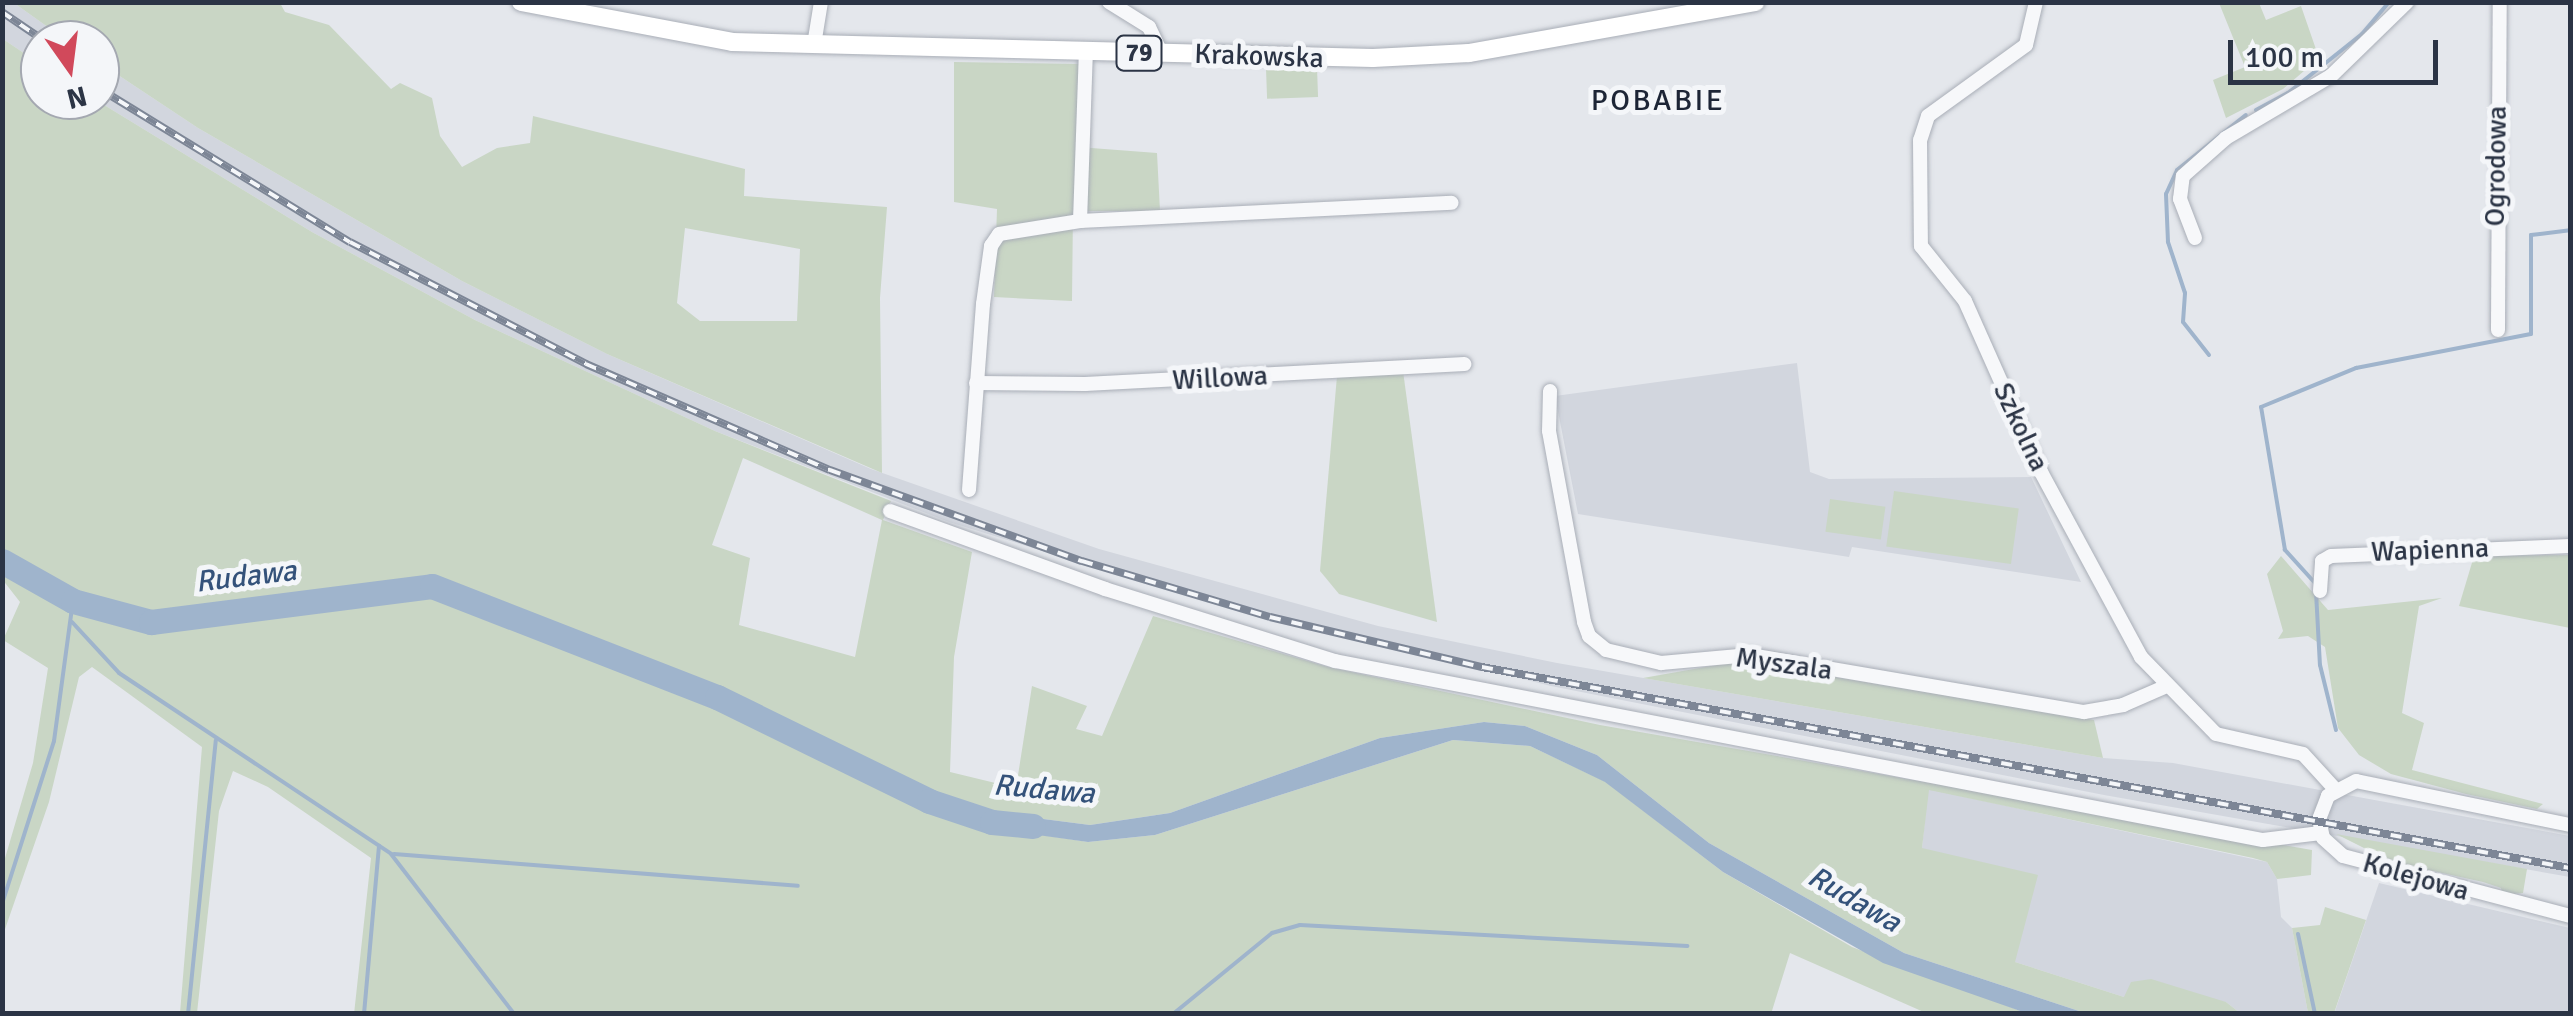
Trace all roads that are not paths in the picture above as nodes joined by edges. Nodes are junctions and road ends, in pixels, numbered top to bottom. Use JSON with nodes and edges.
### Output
{"nodes":[{"id":1,"x":521,"y":2,"type":"edge"},
{"id":2,"x":821,"y":2,"type":"edge"},
{"id":3,"x":1109,"y":2,"type":"edge"},
{"id":4,"x":1755,"y":2,"type":"edge"},
{"id":5,"x":2036,"y":2,"type":"edge"},
{"id":6,"x":2407,"y":2,"type":"edge"},
{"id":7,"x":2500,"y":2,"type":"edge"},
{"id":8,"x":814,"y":45,"type":"junction"},
{"id":9,"x":1086,"y":52,"type":"junction"},
{"id":10,"x":1161,"y":53,"type":"junction"},
{"id":11,"x":1452,"y":203,"type":"dead end"},
{"id":12,"x":1080,"y":220,"type":"junction"},
{"id":13,"x":2194,"y":238,"type":"dead end"},
{"id":14,"x":2498,"y":330,"type":"dead end"},
{"id":15,"x":1464,"y":364,"type":"dead end"},
{"id":16,"x":976,"y":383,"type":"junction"},
{"id":17,"x":1550,"y":392,"type":"dead end"},
{"id":18,"x":968,"y":490,"type":"dead end"},
{"id":19,"x":890,"y":510,"type":"dead end"},
{"id":20,"x":2570,"y":546,"type":"edge"},
{"id":21,"x":2320,"y":591,"type":"dead end"},
{"id":22,"x":2167,"y":686,"type":"junction"},
{"id":23,"x":2336,"y":789,"type":"junction"},
{"id":24,"x":2570,"y":824,"type":"edge"},
{"id":25,"x":2321,"y":833,"type":"junction"},
{"id":26,"x":2570,"y":916,"type":"edge"}],
"edges":[{"from":1,"to":8,"type":"main road","name":"Krakowska","number":"79"},
{"from":2,"to":8,"type":"street"},
{"from":3,"to":10,"type":"street"},
{"from":4,"to":10,"type":"main road","name":"Krakowska","number":"79"},
{"from":5,"to":22,"type":"street","name":"Szkolna"},
{"from":6,"to":13,"type":"street"},
{"from":7,"to":14,"type":"street","name":"Ogrodowa"},
{"from":8,"to":9,"type":"main road","name":"Krakowska","number":"79"},
{"from":9,"to":10,"type":"main road","name":"Krakowska","number":"79"},
{"from":9,"to":12,"type":"street"},
{"from":11,"to":12,"type":"street"},
{"from":12,"to":16,"type":"street"},
{"from":15,"to":16,"type":"street","name":"Willowa"},
{"from":16,"to":18,"type":"street"},
{"from":17,"to":22,"type":"street","name":"Myszala"},
{"from":19,"to":25,"type":"street"},
{"from":20,"to":21,"type":"street","name":"Wapienna"},
{"from":22,"to":23,"type":"street","name":"Szkolna"},
{"from":23,"to":24,"type":"street"},
{"from":23,"to":25,"type":"street"},
{"from":25,"to":26,"type":"street","name":"Kolejowa"}]}
